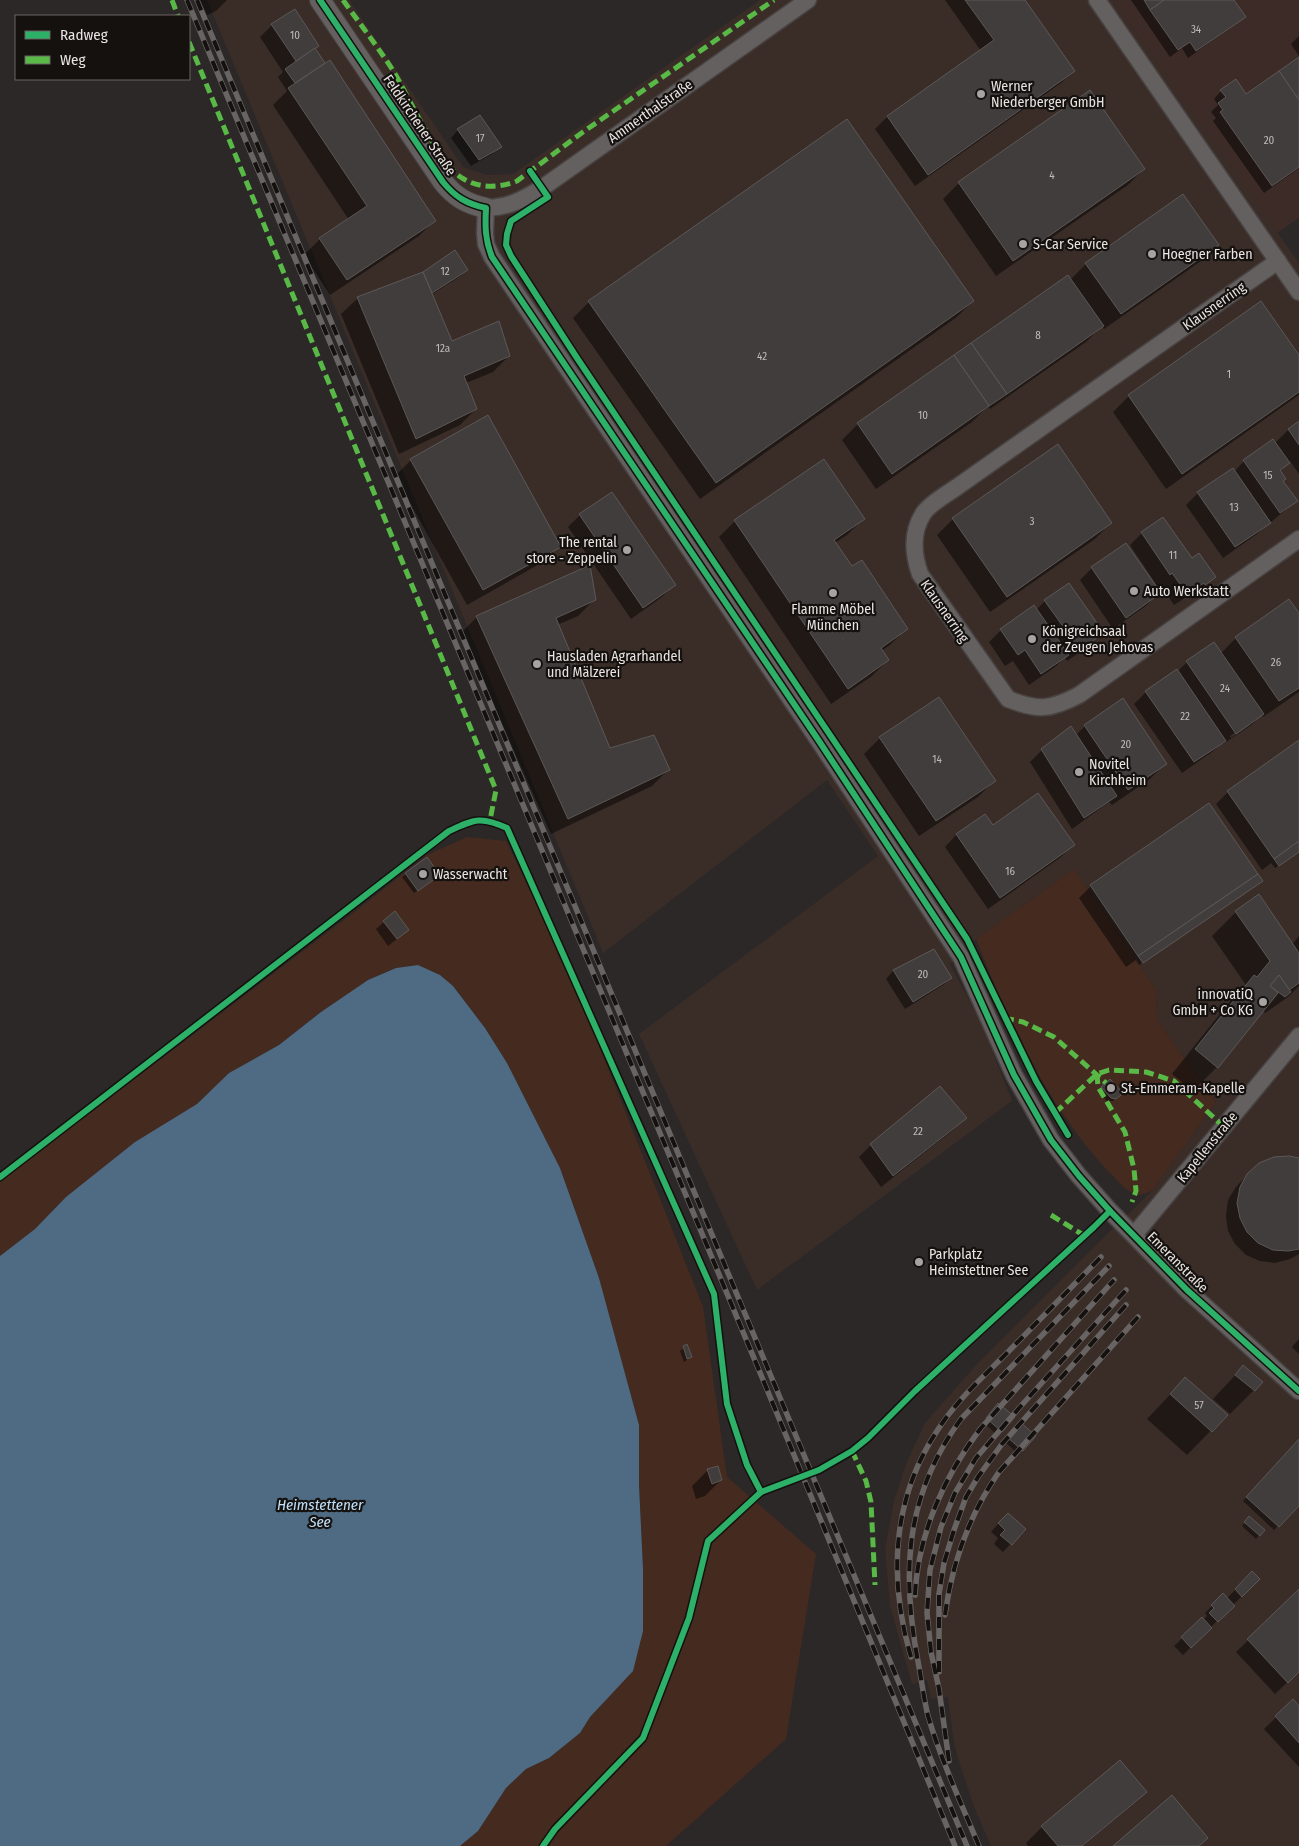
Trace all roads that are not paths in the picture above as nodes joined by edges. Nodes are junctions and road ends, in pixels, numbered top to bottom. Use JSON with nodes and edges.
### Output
{"nodes":[{"id":1,"x":320,"y":0,"type":"edge"},
{"id":2,"x":808,"y":0,"type":"edge"},
{"id":3,"x":1097,"y":0,"type":"edge"},
{"id":4,"x":486,"y":208,"type":"junction"},
{"id":5,"x":1278,"y":261,"type":"junction"},
{"id":6,"x":1299,"y":292,"type":"edge"},
{"id":7,"x":1299,"y":539,"type":"edge"},
{"id":8,"x":1299,"y":1036,"type":"edge"},
{"id":9,"x":1134,"y":1235,"type":"junction"},
{"id":10,"x":1299,"y":1391,"type":"edge"}],
"edges":[{"from":1,"to":4,"type":"street","name":"Feldkirchener Straße"},
{"from":2,"to":4,"type":"street","name":"Ammerthalstraße"},
{"from":3,"to":5,"type":"street"},
{"from":4,"to":9,"type":"street","name":"Emeranstraße"},
{"from":5,"to":6,"type":"street"},
{"from":5,"to":7,"type":"street","name":"Klausnerring"},
{"from":8,"to":9,"type":"street","name":"Kapellenstraße"},
{"from":9,"to":10,"type":"street","name":"Emeranstraße"}]}
